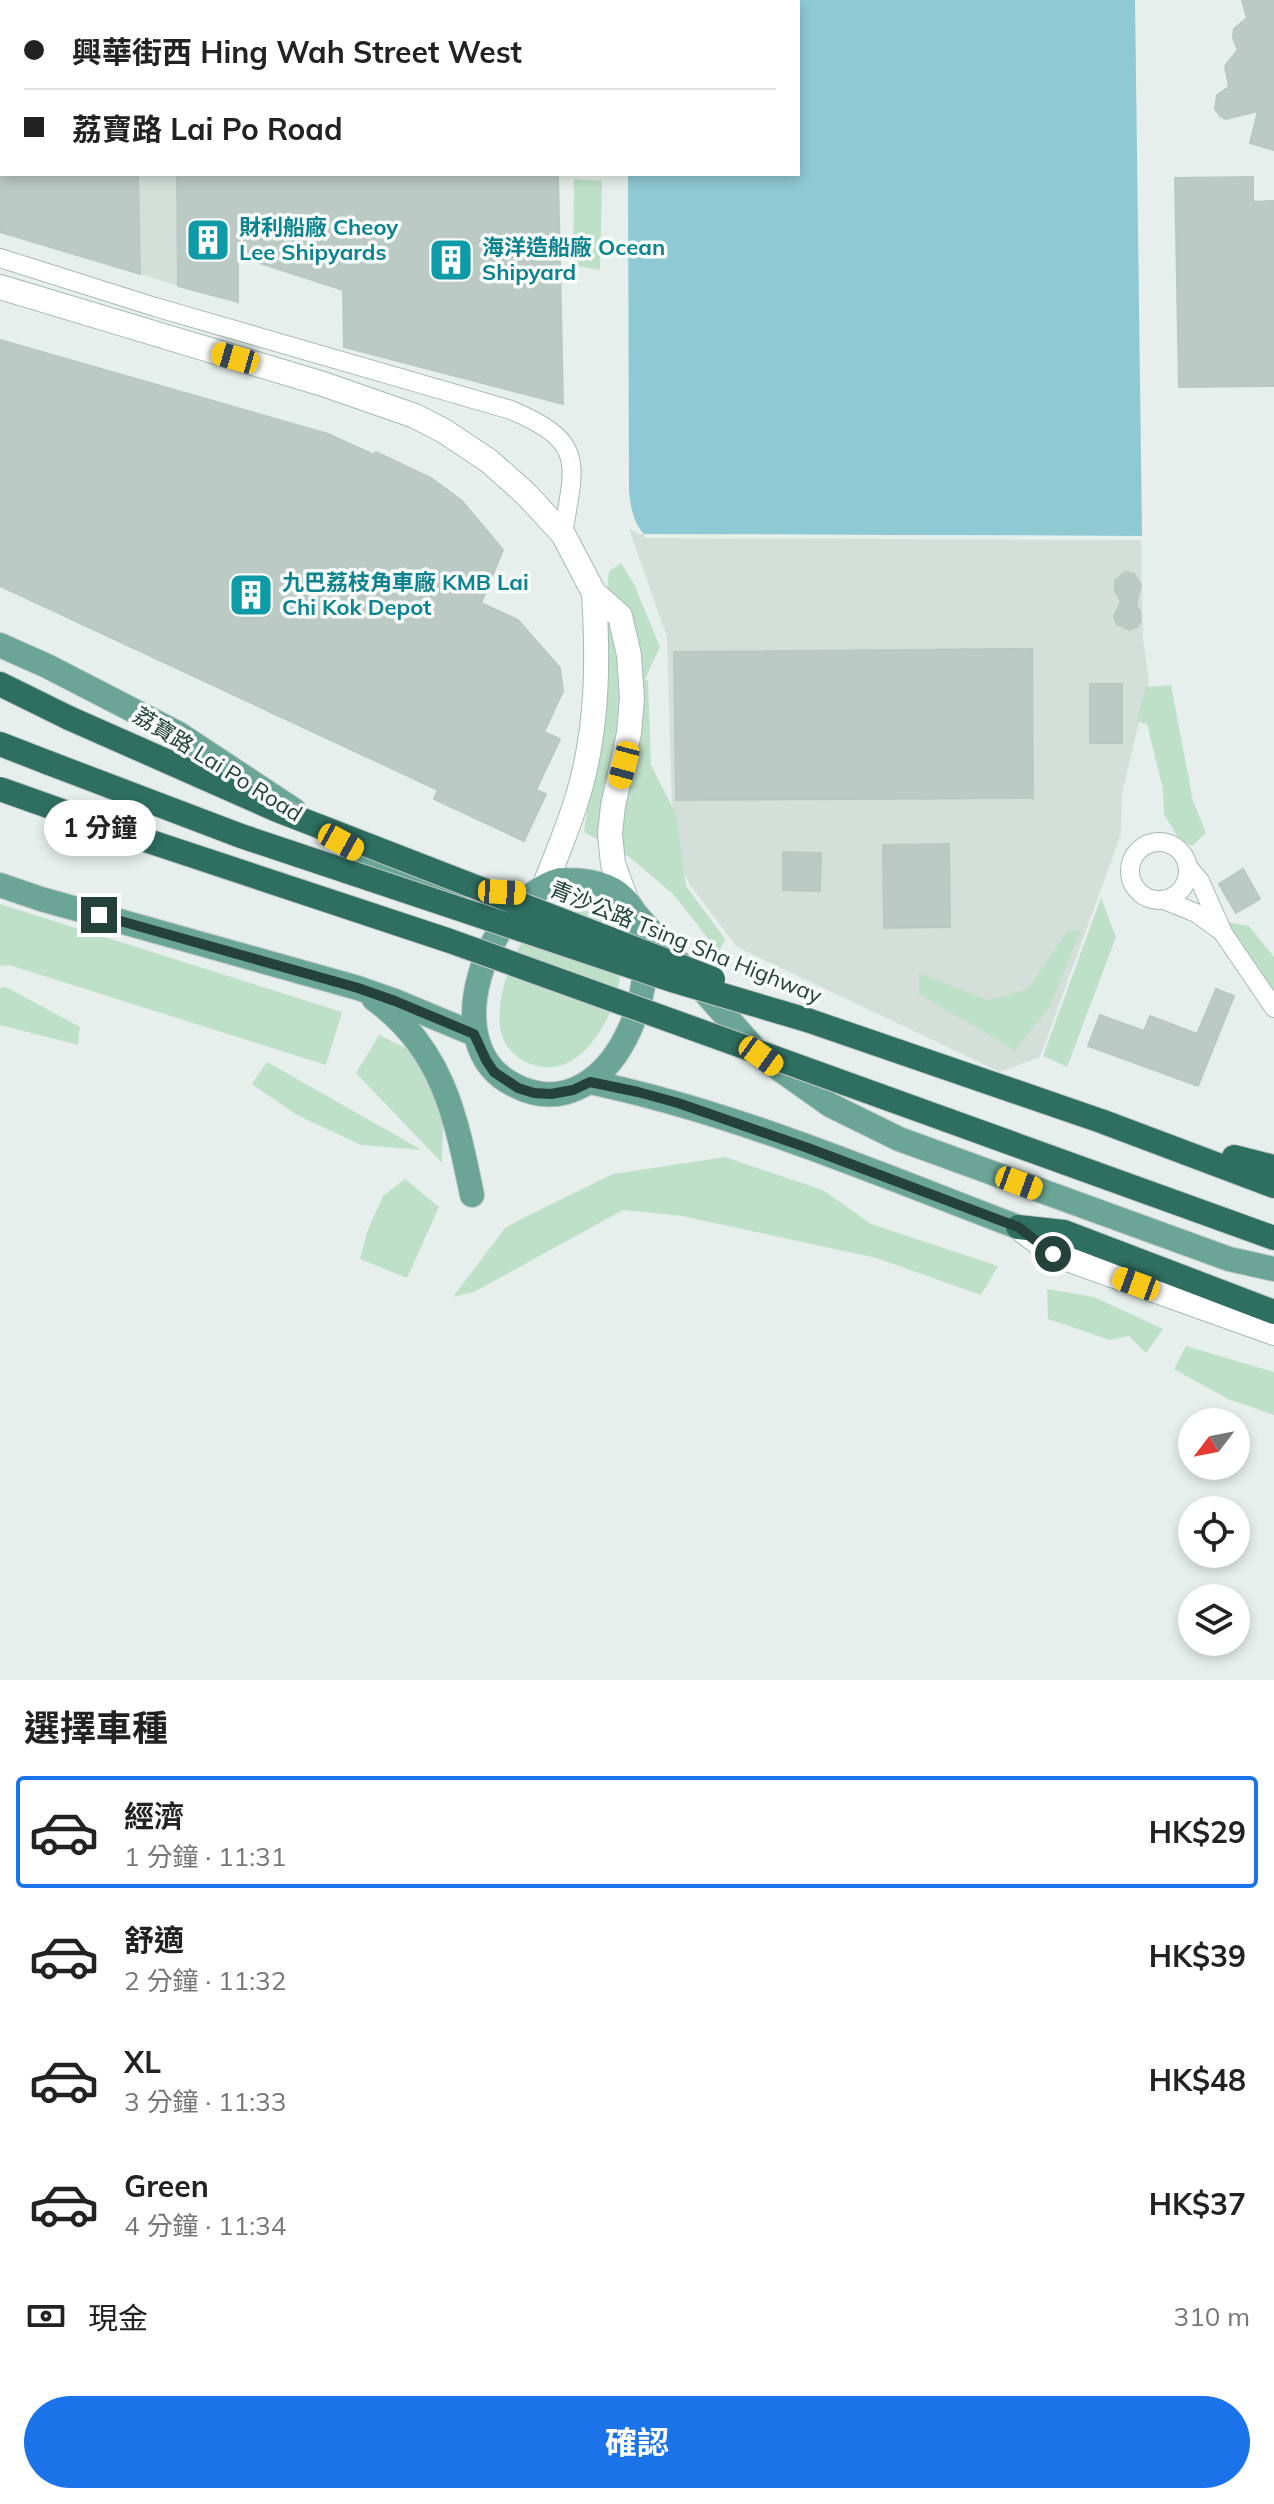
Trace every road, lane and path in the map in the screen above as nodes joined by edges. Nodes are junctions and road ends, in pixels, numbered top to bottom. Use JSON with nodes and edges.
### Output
{"nodes":[{"id":1,"x":0,"y":258,"type":"edge"},
{"id":2,"x":0,"y":287,"type":"edge"},
{"id":3,"x":563,"y":534,"type":"junction"},
{"id":4,"x":594,"y":593,"type":"junction"},
{"id":5,"x":0,"y":645,"type":"edge"},
{"id":6,"x":0,"y":684,"type":"edge"},
{"id":7,"x":0,"y":744,"type":"edge"},
{"id":8,"x":0,"y":789,"type":"edge"},
{"id":9,"x":1189,"y":868,"type":"junction"},
{"id":10,"x":0,"y":885,"type":"edge"},
{"id":11,"x":538,"y":889,"type":"junction"},
{"id":12,"x":1164,"y":900,"type":"junction"},
{"id":13,"x":631,"y":907,"type":"junction"},
{"id":14,"x":1223,"y":933,"type":"junction"},
{"id":15,"x":358,"y":988,"type":"junction"},
{"id":16,"x":1274,"y":1008,"type":"edge"},
{"id":17,"x":807,"y":1020,"type":"junction"},
{"id":18,"x":474,"y":1034,"type":"junction"},
{"id":19,"x":590,"y":1082,"type":"junction"},
{"id":20,"x":1101,"y":1121,"type":"junction"},
{"id":21,"x":1274,"y":1167,"type":"edge"},
{"id":22,"x":1274,"y":1186,"type":"edge"},
{"id":23,"x":472,"y":1195,"type":"dead end"},
{"id":24,"x":1018,"y":1227,"type":"junction"},
{"id":25,"x":1274,"y":1238,"type":"edge"},
{"id":26,"x":1274,"y":1269,"type":"edge"},
{"id":27,"x":1274,"y":1312,"type":"edge"},
{"id":28,"x":1274,"y":1333,"type":"edge"}],
"edges":[{"from":1,"to":3,"type":"street"},
{"from":2,"to":3,"type":"street"},
{"from":3,"to":4,"type":"street"},
{"from":4,"to":11,"type":"street"},
{"from":4,"to":13,"type":"street"},
{"from":5,"to":11,"type":"main road","name":"荔寶路 Lai Po Road"},
{"from":6,"to":17,"type":"highway","name":"青沙公路 Tsing Sha Highway","bridge":true},
{"from":7,"to":17,"type":"highway","bridge":true},
{"from":8,"to":25,"type":"highway","bridge":true},
{"from":9,"to":12,"type":"street"},
{"from":9,"to":12,"type":"street"},
{"from":9,"to":14,"type":"street"},
{"from":10,"to":15,"type":"main road"},
{"from":11,"to":13,"type":"main road"},
{"from":11,"to":18,"type":"main road"},
{"from":12,"to":14,"type":"street"},
{"from":13,"to":19,"type":"main road"},
{"from":13,"to":26,"type":"main road"},
{"from":14,"to":16,"type":"street"},
{"from":15,"to":18,"type":"main road"},
{"from":15,"to":23,"type":"main road"},
{"from":17,"to":20,"type":"highway","name":"青沙公路 Tsing Sha Highway"},
{"from":18,"to":19,"type":"main road"},
{"from":19,"to":24,"type":"main road"},
{"from":20,"to":21,"type":"highway"},
{"from":20,"to":22,"type":"highway","name":"青沙公路 Tsing Sha Highway"},
{"from":24,"to":27,"type":"highway"},
{"from":24,"to":28,"type":"street"}]}
